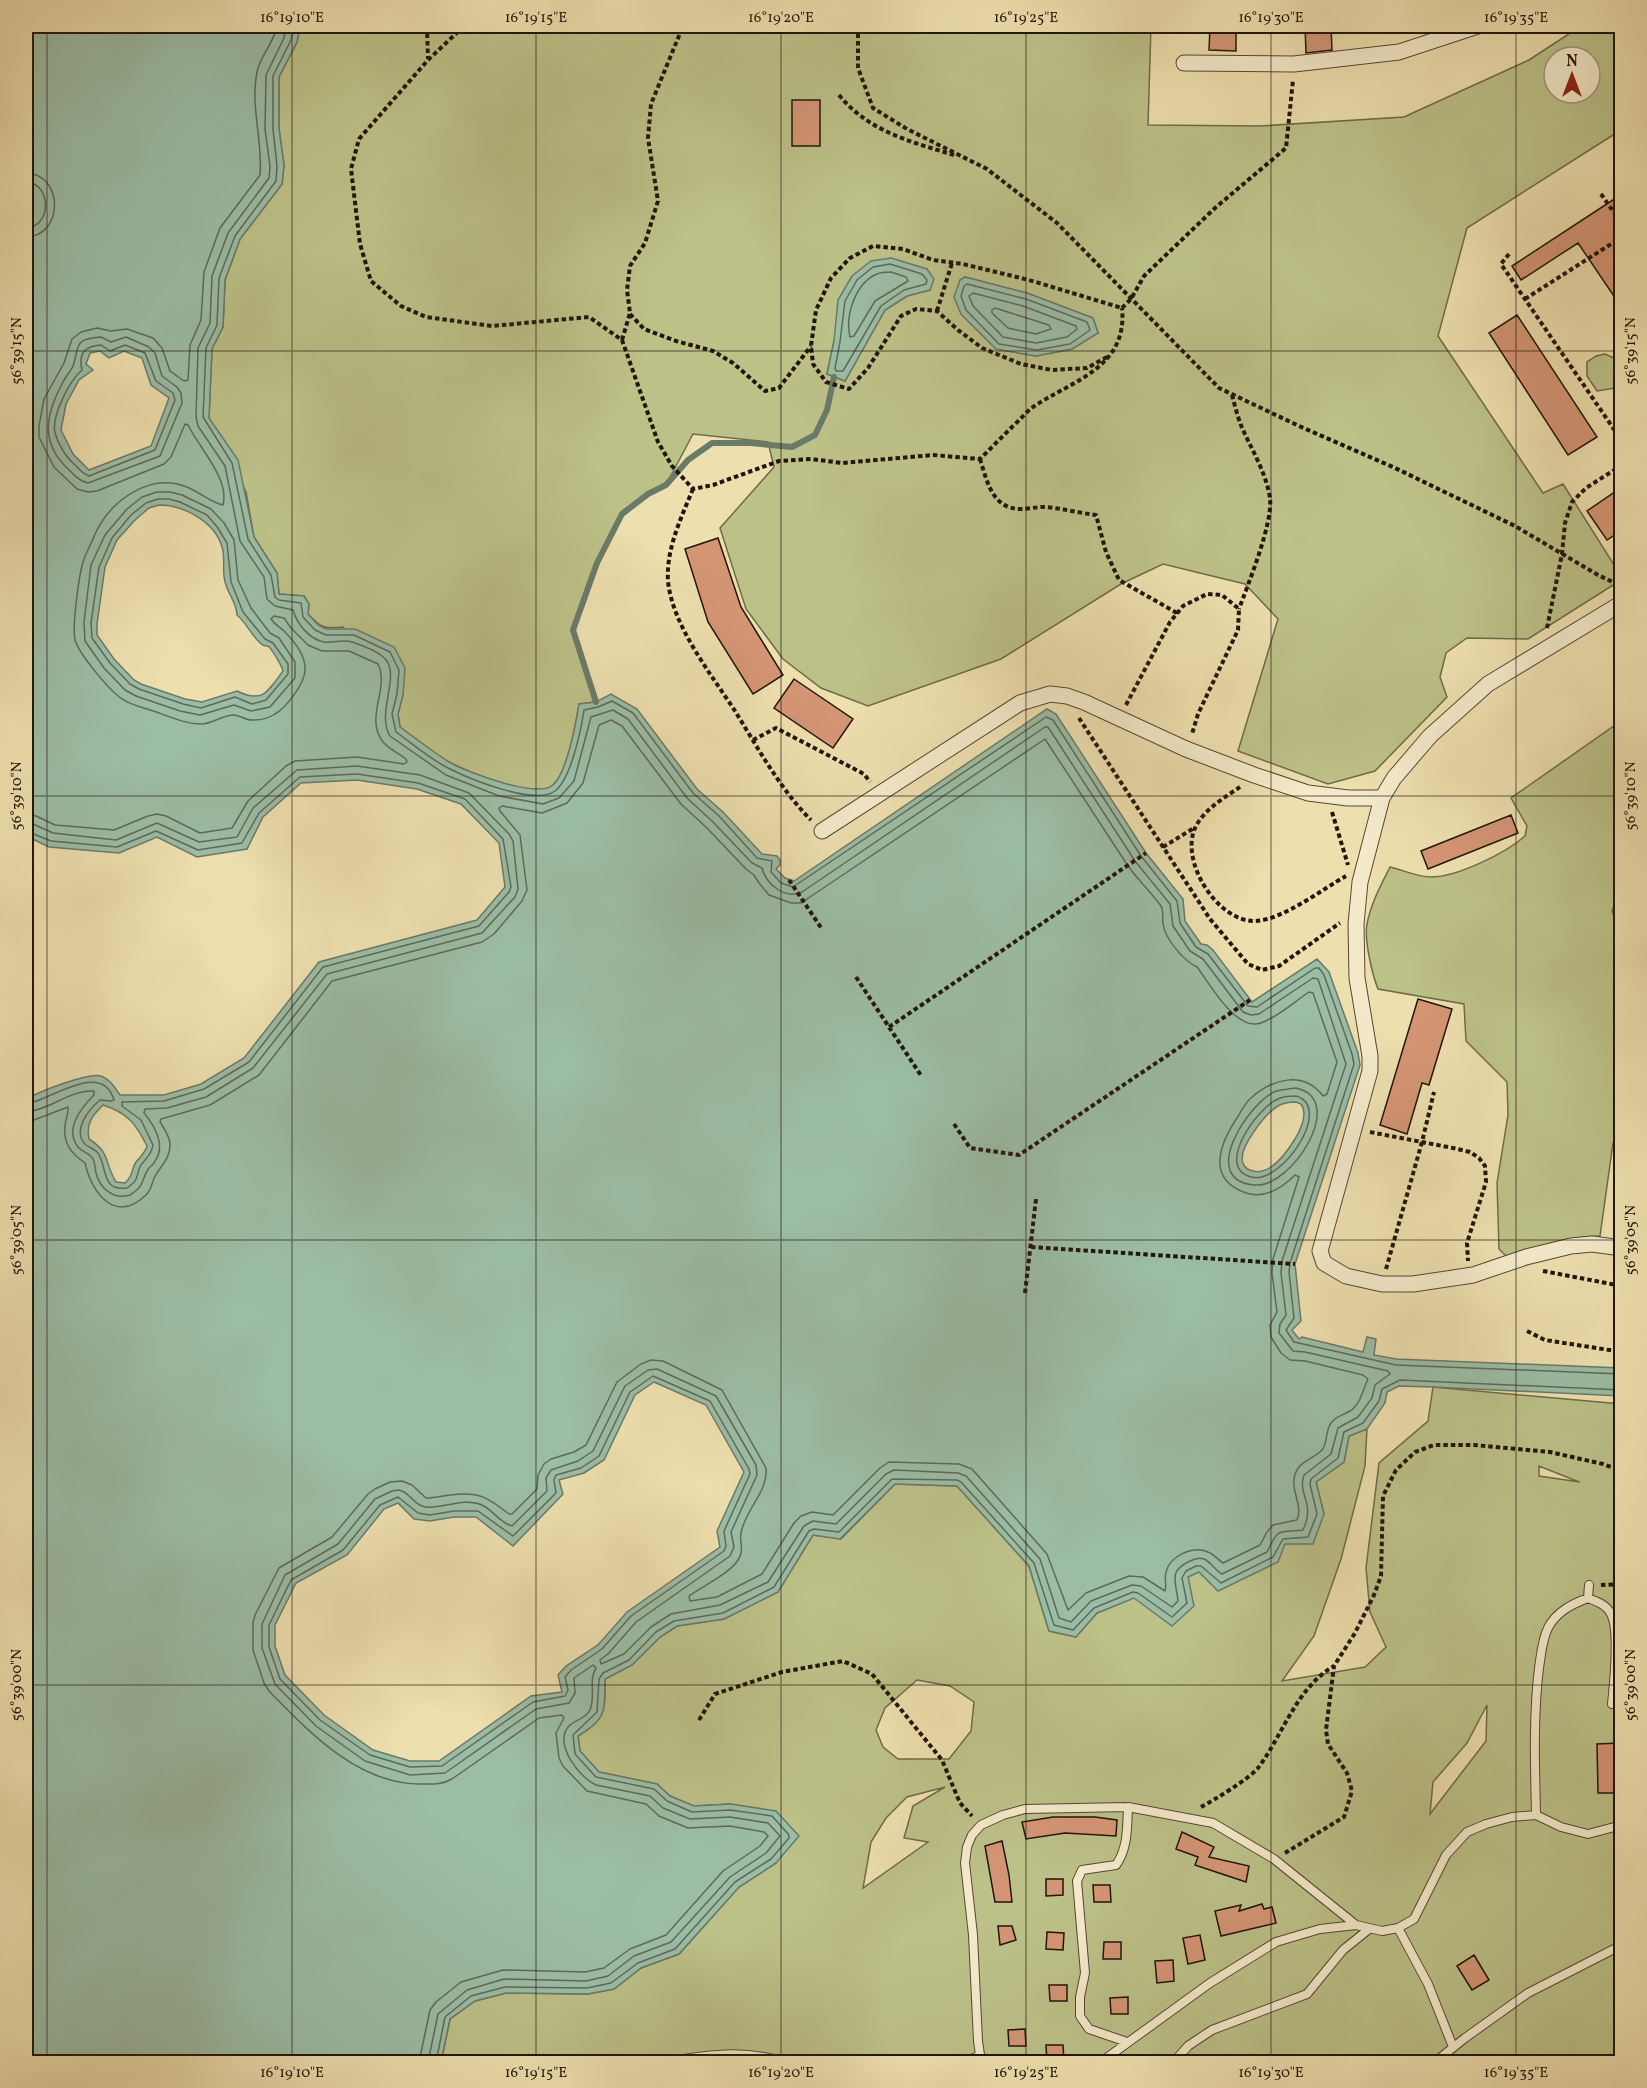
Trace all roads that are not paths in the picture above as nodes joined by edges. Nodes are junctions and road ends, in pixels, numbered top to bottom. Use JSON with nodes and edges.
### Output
{"nodes":[{"id":1,"x":1478,"y":26,"type":"edge"},
{"id":2,"x":1184,"y":63,"type":"dead end"},
{"id":3,"x":1622,"y":603,"type":"edge"},
{"id":4,"x":1382,"y":798,"type":"junction"},
{"id":5,"x":822,"y":831,"type":"road end"},
{"id":6,"x":1622,"y":1248,"type":"edge"},
{"id":7,"x":1589,"y":1585,"type":"road end"},
{"id":8,"x":1588,"y":1598,"type":"junction"},
{"id":9,"x":1612,"y":1704,"type":"dead end"},
{"id":10,"x":1128,"y":1807,"type":"junction"},
{"id":11,"x":1536,"y":1815,"type":"junction"},
{"id":12,"x":1622,"y":1825,"type":"edge"},
{"id":13,"x":1356,"y":1925,"type":"junction"},
{"id":14,"x":1398,"y":1928,"type":"junction"},
{"id":15,"x":1369,"y":1929,"type":"junction"},
{"id":16,"x":1622,"y":1946,"type":"edge"},
{"id":17,"x":1126,"y":2042,"type":"junction"},
{"id":18,"x":1453,"y":2047,"type":"junction"},
{"id":19,"x":981,"y":2059,"type":"edge"},
{"id":20,"x":667,"y":2062,"type":"edge"},
{"id":21,"x":783,"y":2062,"type":"edge"},
{"id":22,"x":966,"y":2062,"type":"edge"},
{"id":23,"x":1101,"y":2062,"type":"edge"},
{"id":24,"x":1174,"y":2062,"type":"edge"},
{"id":25,"x":1435,"y":2062,"type":"edge"}],
"edges":[{"from":1,"to":2,"type":"street"},
{"from":3,"to":4,"type":"street"},
{"from":4,"to":5,"type":"street"},
{"from":4,"to":6,"type":"street"},
{"from":7,"to":8,"type":"lane"},
{"from":8,"to":9,"type":"lane"},
{"from":8,"to":11,"type":"lane"},
{"from":10,"to":13,"type":"lane"},
{"from":10,"to":17,"type":"lane"},
{"from":10,"to":19,"type":"lane"},
{"from":11,"to":12,"type":"lane"},
{"from":11,"to":14,"type":"lane"},
{"from":13,"to":15,"type":"lane"},
{"from":13,"to":17,"type":"lane"},
{"from":14,"to":15,"type":"lane"},
{"from":14,"to":18,"type":"lane"},
{"from":15,"to":24,"type":"lane"},
{"from":16,"to":18,"type":"lane"},
{"from":17,"to":23,"type":"lane"},
{"from":18,"to":25,"type":"lane"},
{"from":19,"to":22,"type":"lane"},
{"from":20,"to":21,"type":"lane"}]}
